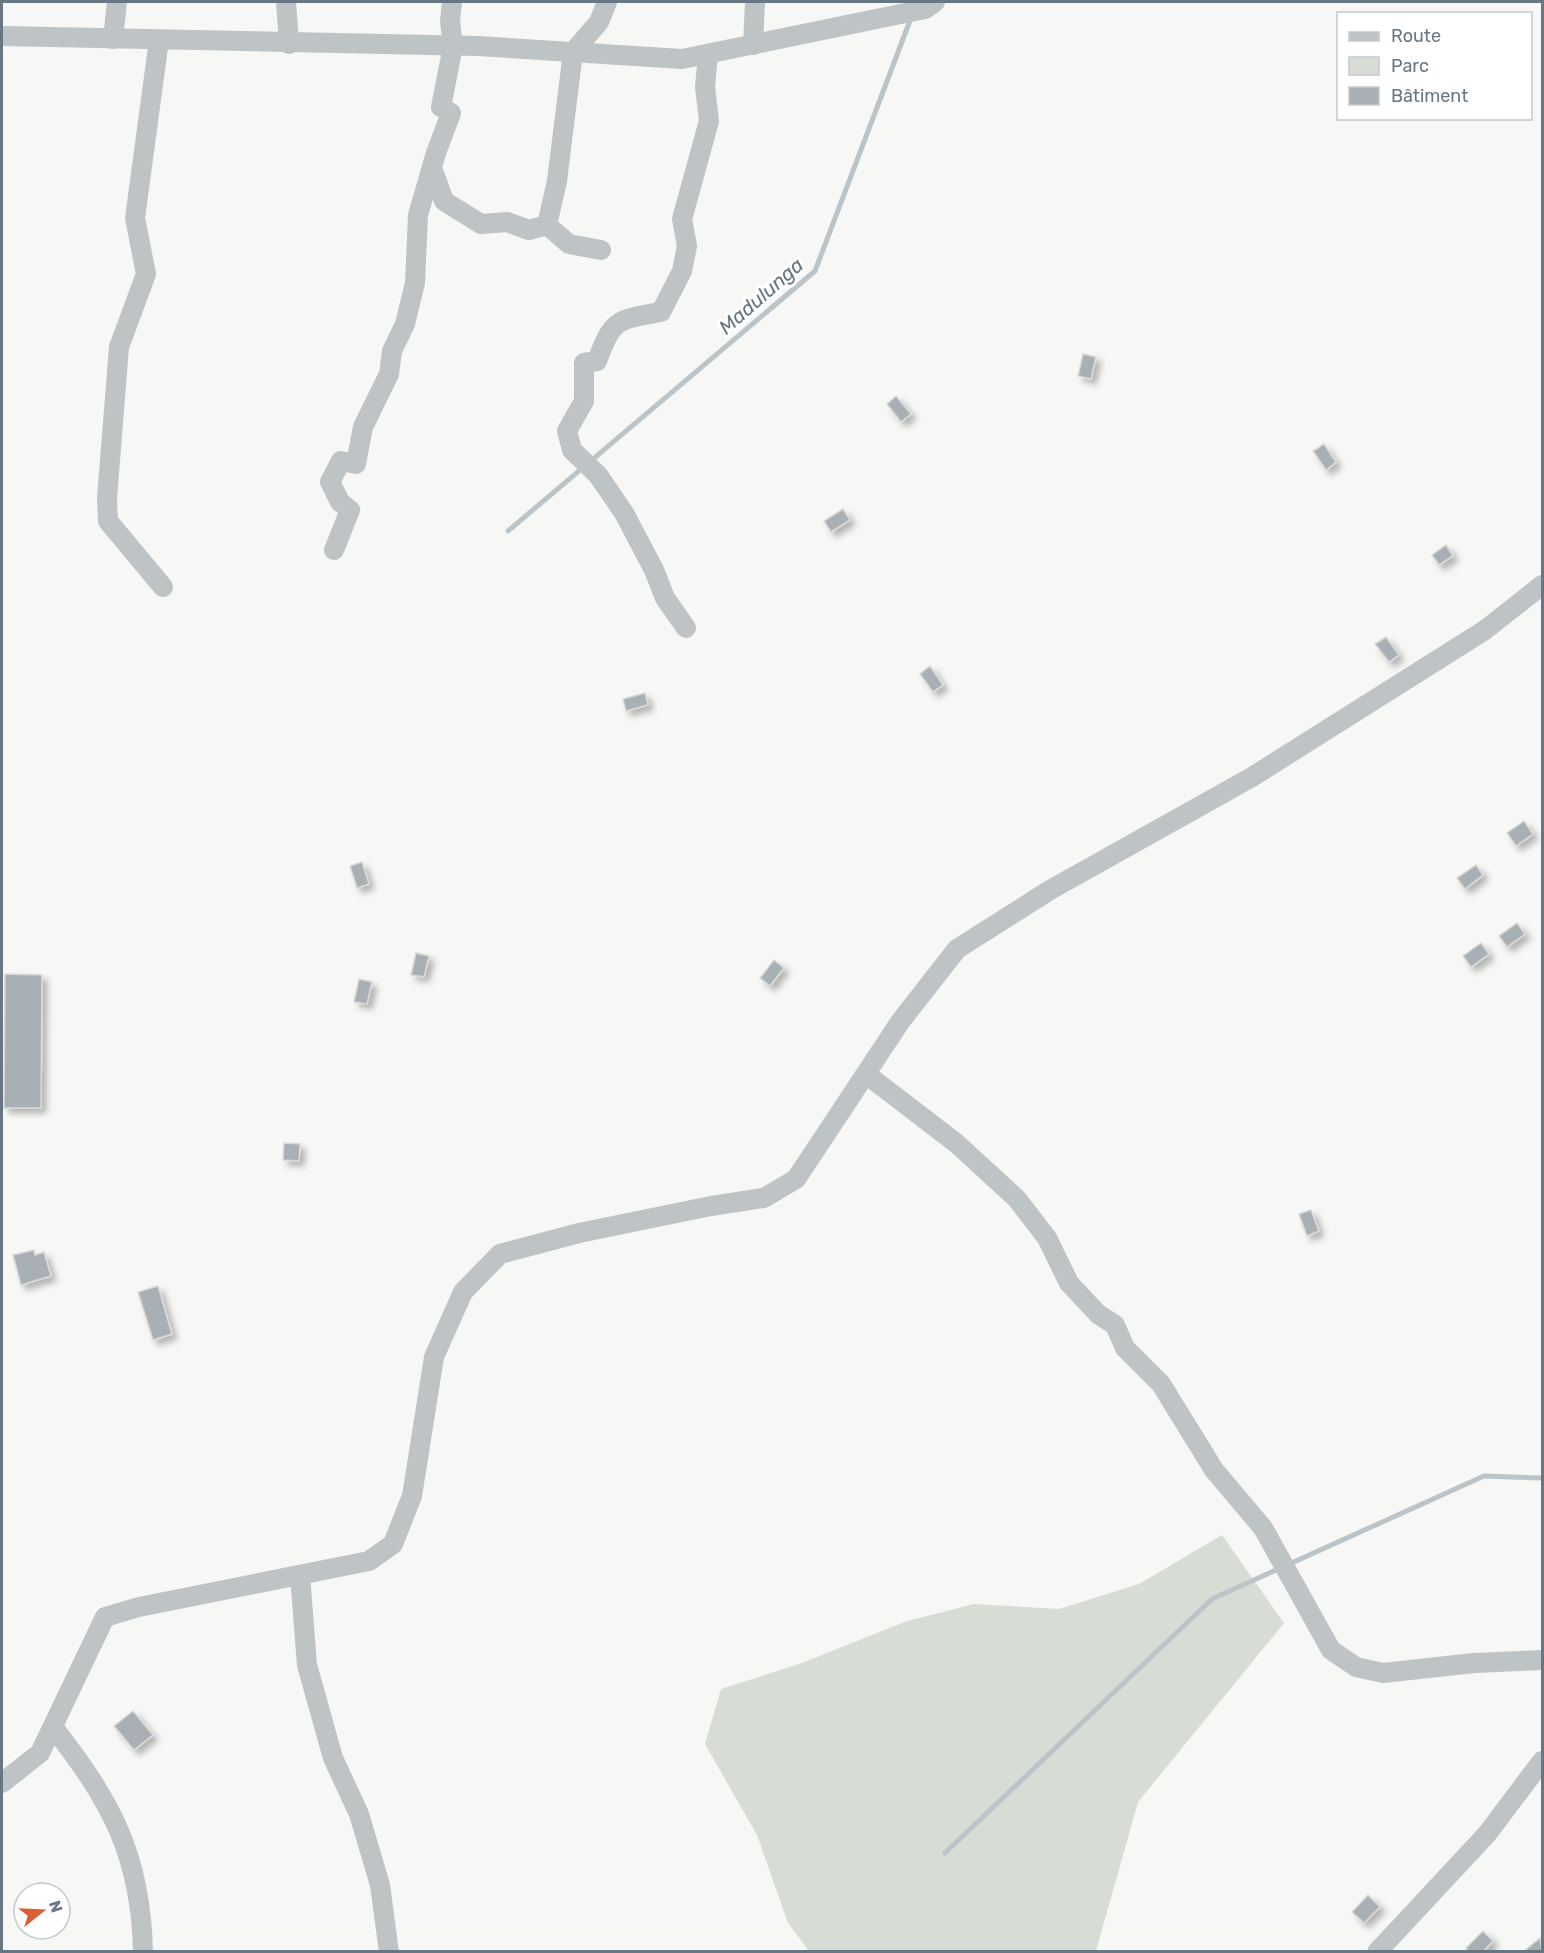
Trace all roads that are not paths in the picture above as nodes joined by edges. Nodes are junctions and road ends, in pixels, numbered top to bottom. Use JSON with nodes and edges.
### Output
{"nodes":[{"id":1,"x":117,"y":2,"type":"edge"},
{"id":2,"x":286,"y":2,"type":"edge"},
{"id":3,"x":452,"y":2,"type":"edge"},
{"id":4,"x":607,"y":2,"type":"edge"},
{"id":5,"x":755,"y":2,"type":"edge"},
{"id":6,"x":935,"y":2,"type":"edge"},
{"id":7,"x":2,"y":36,"type":"edge"},
{"id":8,"x":113,"y":39,"type":"junction"},
{"id":9,"x":159,"y":40,"type":"junction"},
{"id":10,"x":289,"y":44,"type":"junction"},
{"id":11,"x":753,"y":45,"type":"junction"},
{"id":12,"x":453,"y":46,"type":"junction"},
{"id":13,"x":573,"y":52,"type":"junction"},
{"id":14,"x":708,"y":54,"type":"junction"},
{"id":15,"x":432,"y":168,"type":"junction"},
{"id":16,"x":547,"y":225,"type":"junction"},
{"id":17,"x":601,"y":250,"type":"dead end"},
{"id":18,"x":334,"y":550,"type":"dead end"},
{"id":19,"x":1542,"y":585,"type":"edge"},
{"id":20,"x":163,"y":587,"type":"dead end"},
{"id":21,"x":686,"y":628,"type":"dead end"},
{"id":22,"x":866,"y":1074,"type":"junction"},
{"id":23,"x":300,"y":1575,"type":"junction"},
{"id":24,"x":1542,"y":1660,"type":"edge"},
{"id":25,"x":53,"y":1726,"type":"junction"},
{"id":26,"x":1542,"y":1761,"type":"edge"},
{"id":27,"x":2,"y":1783,"type":"edge"},
{"id":28,"x":143,"y":1952,"type":"edge"},
{"id":29,"x":388,"y":1952,"type":"edge"},
{"id":30,"x":1377,"y":1952,"type":"edge"}],
"edges":[{"from":1,"to":8,"type":"street"},
{"from":2,"to":10,"type":"street"},
{"from":3,"to":12,"type":"street"},
{"from":4,"to":13,"type":"street"},
{"from":5,"to":11,"type":"street"},
{"from":6,"to":11,"type":"street"},
{"from":7,"to":8,"type":"street"},
{"from":8,"to":9,"type":"street"},
{"from":9,"to":10,"type":"street"},
{"from":9,"to":20,"type":"street"},
{"from":10,"to":12,"type":"street"},
{"from":11,"to":14,"type":"street"},
{"from":12,"to":13,"type":"street"},
{"from":12,"to":15,"type":"street"},
{"from":13,"to":14,"type":"street"},
{"from":13,"to":16,"type":"street"},
{"from":14,"to":21,"type":"street"},
{"from":15,"to":16,"type":"street"},
{"from":15,"to":18,"type":"street"},
{"from":16,"to":17,"type":"street"},
{"from":19,"to":22,"type":"street"},
{"from":22,"to":23,"type":"street"},
{"from":22,"to":24,"type":"street"},
{"from":23,"to":25,"type":"street"},
{"from":23,"to":29,"type":"street"},
{"from":25,"to":27,"type":"street"},
{"from":25,"to":28,"type":"street"},
{"from":26,"to":30,"type":"street"}]}
